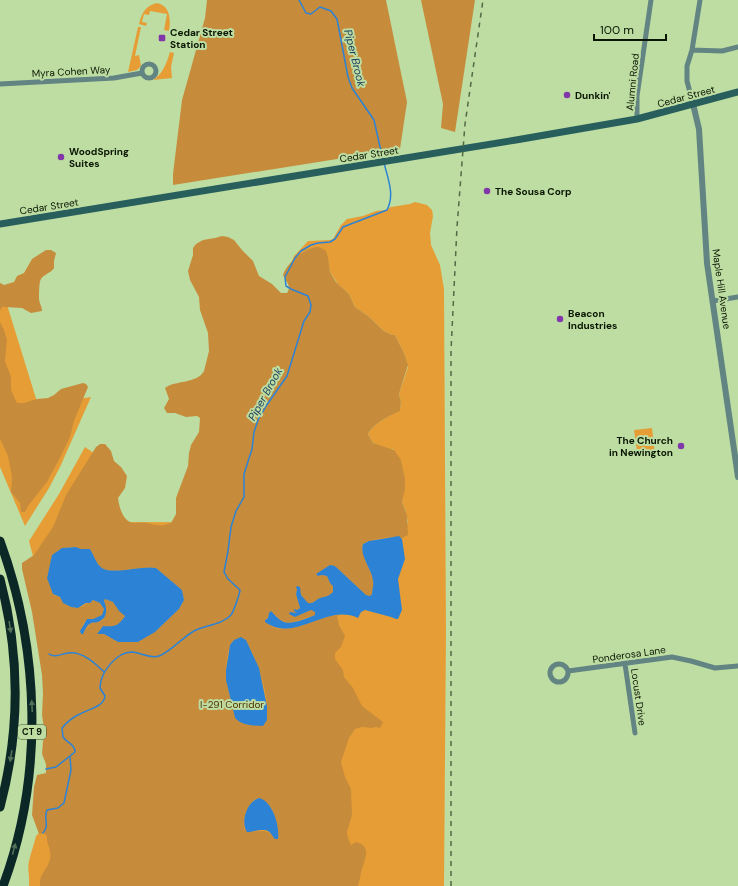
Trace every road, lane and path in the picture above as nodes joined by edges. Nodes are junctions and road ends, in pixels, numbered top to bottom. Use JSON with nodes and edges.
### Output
{"nodes":[{"id":1,"x":651,"y":0,"type":"edge"},
{"id":2,"x":700,"y":0,"type":"edge"},
{"id":3,"x":738,"y":47,"type":"edge"},
{"id":4,"x":692,"y":50,"type":"junction"},
{"id":5,"x":142,"y":73,"type":"dead end"},
{"id":6,"x":0,"y":84,"type":"edge"},
{"id":7,"x":738,"y":92,"type":"edge"},
{"id":8,"x":693,"y":104,"type":"junction"},
{"id":9,"x":637,"y":118,"type":"junction"},
{"id":10,"x":0,"y":224,"type":"edge"},
{"id":11,"x":738,"y":297,"type":"edge"},
{"id":12,"x":713,"y":301,"type":"junction"},
{"id":13,"x":738,"y":476,"type":"edge"},
{"id":14,"x":2,"y":545,"type":"edge"},
{"id":15,"x":0,"y":579,"type":"edge"},
{"id":16,"x":625,"y":664,"type":"junction"},
{"id":17,"x":738,"y":666,"type":"edge"},
{"id":18,"x":568,"y":671,"type":"dead end"},
{"id":19,"x":635,"y":733,"type":"dead end"},
{"id":20,"x":0,"y":807,"type":"edge"},
{"id":21,"x":3,"y":886,"type":"edge"}],
"edges":[{"from":1,"to":9,"type":"street","name":"Alumni Road"},
{"from":2,"to":4,"type":"street"},
{"from":3,"to":4,"type":"street"},
{"from":4,"to":8,"type":"street"},
{"from":5,"to":6,"type":"street","name":"Myra Cohen Way"},
{"from":7,"to":8,"type":"main road","name":"Cedar Street"},
{"from":8,"to":9,"type":"main road","name":"Cedar Street"},
{"from":8,"to":12,"type":"street","name":"Maple Hill Avenue"},
{"from":9,"to":10,"type":"main road","name":"Cedar Street"},
{"from":11,"to":12,"type":"street"},
{"from":12,"to":13,"type":"street","name":"Maple Hill Avenue"},
{"from":21,"to":14,"type":"highway","number":"CT 9","one_way":true},
{"from":15,"to":20,"type":"highway","number":"CT 9","one_way":true},
{"from":16,"to":17,"type":"street","name":"Ponderosa Lane"},
{"from":16,"to":18,"type":"street","name":"Ponderosa Lane"},
{"from":16,"to":19,"type":"street","name":"Locust Drive"}]}
